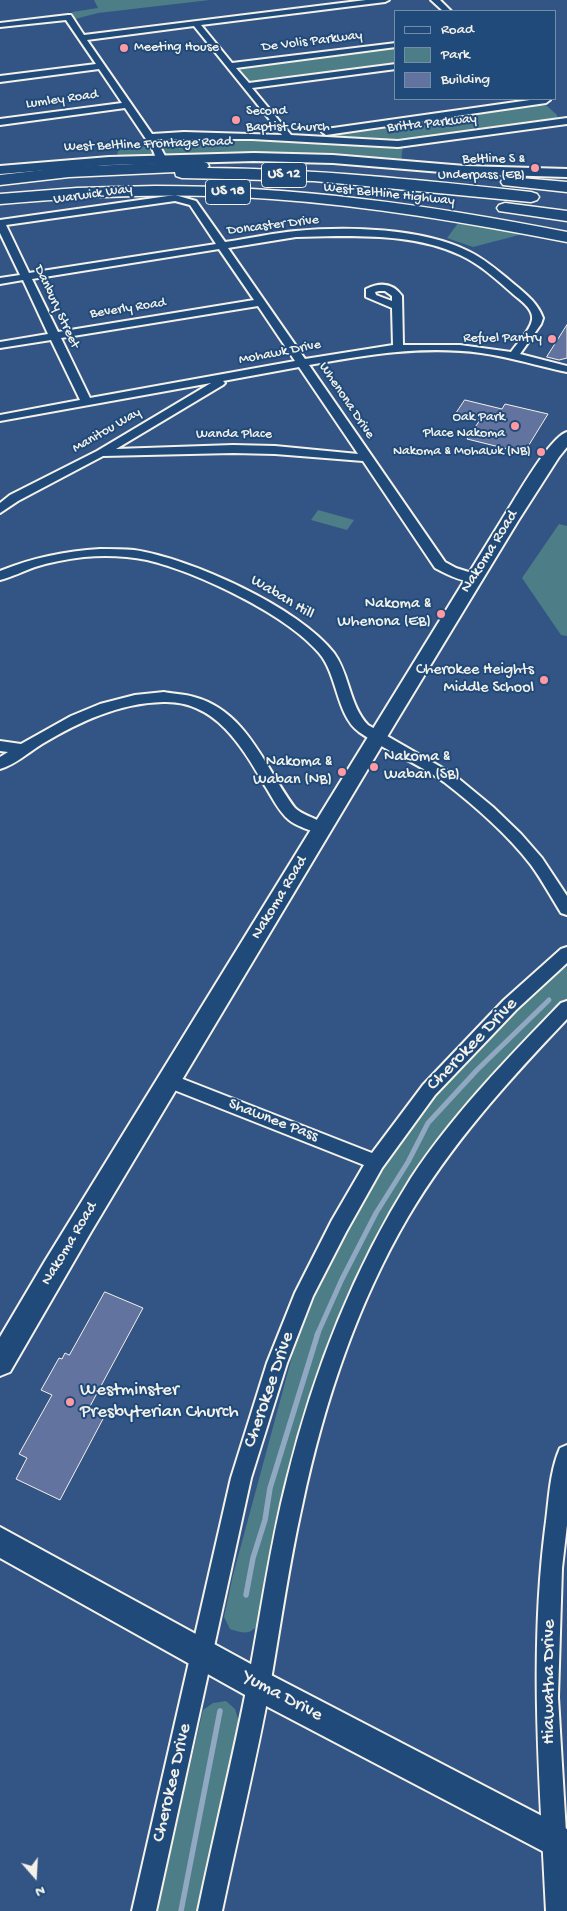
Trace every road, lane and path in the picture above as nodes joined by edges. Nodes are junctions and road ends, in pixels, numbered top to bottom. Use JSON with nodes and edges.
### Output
{"nodes":[{"id":1,"x":386,"y":0,"type":"edge"},
{"id":2,"x":435,"y":0,"type":"edge"},
{"id":3,"x":446,"y":10,"type":"edge"},
{"id":4,"x":196,"y":24,"type":"junction"},
{"id":5,"x":0,"y":26,"type":"edge"},
{"id":6,"x":82,"y":38,"type":"junction"},
{"id":7,"x":394,"y":45,"type":"edge"},
{"id":8,"x":100,"y":66,"type":"junction"},
{"id":9,"x":232,"y":66,"type":"junction"},
{"id":10,"x":394,"y":66,"type":"edge"},
{"id":11,"x":0,"y":78,"type":"edge"},
{"id":12,"x":248,"y":86,"type":"junction"},
{"id":13,"x":128,"y":105,"type":"junction"},
{"id":14,"x":556,"y":110,"type":"edge"},
{"id":15,"x":0,"y":122,"type":"edge"},
{"id":16,"x":150,"y":137,"type":"junction"},
{"id":17,"x":292,"y":137,"type":"junction"},
{"id":18,"x":161,"y":158,"type":"junction"},
{"id":19,"x":0,"y":170,"type":"edge"},
{"id":20,"x":567,"y":173,"type":"edge"},
{"id":21,"x":0,"y":182,"type":"edge"},
{"id":22,"x":567,"y":187,"type":"edge"},
{"id":23,"x":0,"y":195,"type":"edge"},
{"id":24,"x":0,"y":199,"type":"edge"},
{"id":25,"x":190,"y":201,"type":"joint"},
{"id":26,"x":567,"y":215,"type":"edge"},
{"id":27,"x":0,"y":223,"type":"edge"},
{"id":28,"x":508,"y":226,"type":"junction"},
{"id":29,"x":567,"y":238,"type":"edge"},
{"id":30,"x":223,"y":246,"type":"junction"},
{"id":31,"x":27,"y":277,"type":"junction"},
{"id":32,"x":0,"y":281,"type":"edge"},
{"id":33,"x":261,"y":302,"type":"junction"},
{"id":34,"x":397,"y":306,"type":"dead end"},
{"id":35,"x":55,"y":336,"type":"junction"},
{"id":36,"x":0,"y":346,"type":"edge"},
{"id":37,"x":398,"y":348,"type":"junction"},
{"id":38,"x":514,"y":355,"type":"junction"},
{"id":39,"x":303,"y":364,"type":"junction"},
{"id":40,"x":567,"y":369,"type":"edge"},
{"id":41,"x":228,"y":378,"type":"junction"},
{"id":42,"x":87,"y":403,"type":"junction"},
{"id":43,"x":0,"y":418,"type":"edge"},
{"id":44,"x":567,"y":437,"type":"edge"},
{"id":45,"x":101,"y":453,"type":"junction"},
{"id":46,"x":367,"y":458,"type":"junction"},
{"id":47,"x":14,"y":498,"type":"junction"},
{"id":48,"x":0,"y":502,"type":"edge"},
{"id":49,"x":0,"y":510,"type":"edge"},
{"id":50,"x":3,"y":572,"type":"edge"},
{"id":51,"x":473,"y":578,"type":"junction"},
{"id":52,"x":378,"y":737,"type":"junction"},
{"id":53,"x":0,"y":746,"type":"edge"},
{"id":54,"x":24,"y":748,"type":"junction"},
{"id":55,"x":0,"y":764,"type":"edge"},
{"id":56,"x":322,"y":829,"type":"junction"},
{"id":57,"x":567,"y":909,"type":"edge"},
{"id":58,"x":567,"y":953,"type":"edge"},
{"id":59,"x":567,"y":1008,"type":"edge"},
{"id":60,"x":170,"y":1081,"type":"junction"},
{"id":61,"x":376,"y":1162,"type":"junction"},
{"id":62,"x":0,"y":1363,"type":"edge"},
{"id":63,"x":567,"y":1455,"type":"edge"},
{"id":64,"x":0,"y":1542,"type":"edge"},
{"id":65,"x":202,"y":1653,"type":"junction"},
{"id":66,"x":258,"y":1684,"type":"junction"},
{"id":67,"x":561,"y":1844,"type":"edge"},
{"id":68,"x":144,"y":1911,"type":"edge"},
{"id":69,"x":210,"y":1911,"type":"edge"},
{"id":70,"x":558,"y":1911,"type":"edge"}],
"edges":[{"from":1,"to":4,"type":"street"},
{"from":2,"to":3,"type":"street"},
{"from":4,"to":6,"type":"street"},
{"from":4,"to":9,"type":"street"},
{"from":5,"to":6,"type":"street"},
{"from":6,"to":8,"type":"street"},
{"from":7,"to":9,"type":"street","name":"De Volis Parkway"},
{"from":8,"to":11,"type":"street"},
{"from":8,"to":13,"type":"street"},
{"from":9,"to":12,"type":"street"},
{"from":10,"to":12,"type":"street"},
{"from":12,"to":17,"type":"street"},
{"from":13,"to":15,"type":"street","name":"Lumley Road"},
{"from":13,"to":16,"type":"street"},
{"from":14,"to":17,"type":"street"},
{"from":14,"to":17,"type":"street","name":"Britta Parkway"},
{"from":16,"to":17,"type":"street","name":"Britta Parkway"},
{"from":16,"to":18,"type":"street"},
{"from":18,"to":19,"type":"main road","name":"West Beltline Frontage Road"},
{"from":18,"to":20,"type":"main road","name":"West Beltline Frontage Road"},
{"from":21,"to":22,"type":"highway","number":"US 18"},
{"from":21,"to":26,"type":"highway","name":"West Beltline Highway","number":"US 12"},
{"from":23,"to":26,"type":"highway","name":"West Beltline Highway","number":"US 12"},
{"from":24,"to":28,"type":"highway","number":"US 18"},
{"from":25,"to":27,"type":"street","name":"Warwick Way"},
{"from":25,"to":30,"type":"street","name":"Whenona Drive"},
{"from":26,"to":28,"type":"highway","number":"US 18"},
{"from":27,"to":31,"type":"street","name":"Danbury Street"},
{"from":28,"to":29,"type":"highway"},
{"from":30,"to":31,"type":"street","name":"Doncaster Drive"},
{"from":30,"to":33,"type":"street","name":"Whenona Drive"},
{"from":30,"to":38,"type":"street","name":"Doncaster Drive"},
{"from":31,"to":32,"type":"street","name":"Doncaster Drive"},
{"from":31,"to":35,"type":"street","name":"Danbury Street"},
{"from":33,"to":35,"type":"street","name":"Beverly Road"},
{"from":33,"to":39,"type":"street","name":"Whenona Drive"},
{"from":34,"to":37,"type":"street"},
{"from":35,"to":36,"type":"street","name":"Beverly Road"},
{"from":35,"to":42,"type":"street","name":"Danbury Street"},
{"from":37,"to":38,"type":"street","name":"Mohawk Drive"},
{"from":37,"to":39,"type":"street","name":"Mohawk Drive"},
{"from":38,"to":40,"type":"street","name":"Mohawk Drive"},
{"from":39,"to":41,"type":"street","name":"Mohawk Drive"},
{"from":39,"to":46,"type":"street","name":"Whenona Drive"},
{"from":41,"to":42,"type":"street","name":"Mohawk Drive"},
{"from":41,"to":45,"type":"street","name":"Manitou Way"},
{"from":42,"to":43,"type":"street","name":"Mohawk Drive"},
{"from":44,"to":51,"type":"main road","name":"Nakoma Road"},
{"from":45,"to":46,"type":"street","name":"Wanda Place"},
{"from":45,"to":47,"type":"street","name":"Manitou Way"},
{"from":46,"to":51,"type":"street","name":"Whenona Drive"},
{"from":47,"to":48,"type":"street"},
{"from":47,"to":49,"type":"street","name":"Manitou Way"},
{"from":50,"to":52,"type":"street","name":"Waban Hill"},
{"from":51,"to":52,"type":"main road","name":"Nakoma Road"},
{"from":52,"to":56,"type":"main road","name":"Nakoma Road"},
{"from":52,"to":57,"type":"street","name":"Waban Hill"},
{"from":53,"to":54,"type":"street"},
{"from":54,"to":55,"type":"street"},
{"from":54,"to":56,"type":"street"},
{"from":56,"to":60,"type":"main road","name":"Nakoma Road"},
{"from":58,"to":61,"type":"street","name":"Cherokee Drive"},
{"from":59,"to":66,"type":"street"},
{"from":60,"to":61,"type":"street","name":"Shawnee Pass"},
{"from":60,"to":62,"type":"main road","name":"Nakoma Road"},
{"from":61,"to":65,"type":"street","name":"Cherokee Drive"},
{"from":63,"to":67,"type":"street","name":"Hiawatha Drive"},
{"from":64,"to":65,"type":"main road","name":"Yuma Drive"},
{"from":65,"to":66,"type":"main road","name":"Yuma Drive"},
{"from":65,"to":68,"type":"street","name":"Cherokee Drive"},
{"from":66,"to":67,"type":"main road","name":"Yuma Drive"},
{"from":66,"to":69,"type":"street"},
{"from":67,"to":70,"type":"street","name":"Hiawatha Drive"}]}
